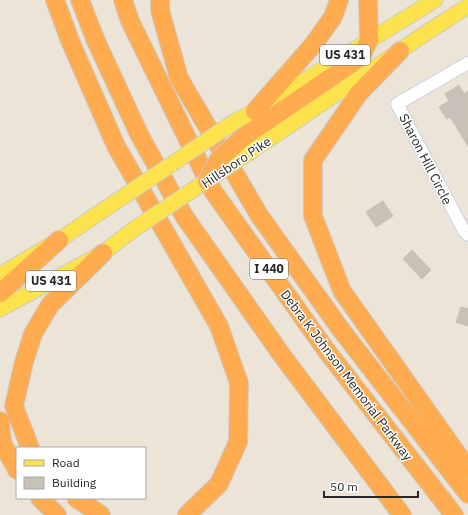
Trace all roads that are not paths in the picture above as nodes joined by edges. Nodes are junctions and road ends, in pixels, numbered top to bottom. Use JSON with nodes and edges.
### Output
{"nodes":[{"id":1,"x":55,"y":0,"type":"edge"},
{"id":2,"x":80,"y":0,"type":"edge"},
{"id":3,"x":123,"y":0,"type":"edge"},
{"id":4,"x":160,"y":0,"type":"edge"},
{"id":5,"x":339,"y":0,"type":"edge"},
{"id":6,"x":368,"y":0,"type":"edge"},
{"id":7,"x":435,"y":0,"type":"edge"},
{"id":8,"x":468,"y":6,"type":"edge"},
{"id":9,"x":369,"y":40,"type":"junction"},
{"id":10,"x":400,"y":51,"type":"junction"},
{"id":11,"x":468,"y":63,"type":"edge"},
{"id":12,"x":255,"y":111,"type":"junction"},
{"id":13,"x":246,"y":145,"type":"junction"},
{"id":14,"x":207,"y":181,"type":"joint"},
{"id":15,"x":468,"y":235,"type":"edge"},
{"id":16,"x":59,"y":240,"type":"junction"},
{"id":17,"x":103,"y":253,"type":"junction"},
{"id":18,"x":0,"y":275,"type":"edge"},
{"id":19,"x":0,"y":293,"type":"edge"},
{"id":20,"x":0,"y":309,"type":"edge"},
{"id":21,"x":0,"y":421,"type":"edge"},
{"id":22,"x":1,"y":440,"type":"edge"},
{"id":23,"x":30,"y":447,"type":"edge"},
{"id":24,"x":16,"y":468,"type":"edge"},
{"id":25,"x":468,"y":469,"type":"edge"},
{"id":26,"x":468,"y":494,"type":"edge"},
{"id":27,"x":41,"y":499,"type":"edge"},
{"id":28,"x":77,"y":499,"type":"edge"},
{"id":29,"x":57,"y":515,"type":"edge"},
{"id":30,"x":101,"y":515,"type":"edge"},
{"id":31,"x":187,"y":515,"type":"edge"},
{"id":32,"x":402,"y":515,"type":"edge"},
{"id":33,"x":454,"y":515,"type":"edge"}],
"edges":[{"from":1,"to":31,"type":"highway"},
{"from":2,"to":32,"type":"highway","number":"I 440"},
{"from":3,"to":33,"type":"highway","name":"Debra K Johnson Memorial Parkway","number":"I 440"},
{"from":4,"to":26,"type":"highway"},
{"from":5,"to":12,"type":"highway"},
{"from":6,"to":9,"type":"highway"},
{"from":7,"to":9,"type":"main road","number":"US 431"},
{"from":8,"to":10,"type":"main road","name":"Hillsboro Pike","number":"US 431"},
{"from":9,"to":12,"type":"main road","number":"US 431"},
{"from":9,"to":13,"type":"highway"},
{"from":10,"to":13,"type":"main road","name":"Hillsboro Pike","number":"US 431"},
{"from":10,"to":25,"type":"highway"},
{"from":11,"to":15,"type":"street","name":"Sharon Hill Circle"},
{"from":12,"to":16,"type":"main road","number":"US 431","bridge":true},
{"from":13,"to":14,"type":"highway","bridge":true},
{"from":14,"to":17,"type":"main road","name":"Hillsboro Pike","number":"US 431","bridge":true},
{"from":16,"to":18,"type":"main road","number":"US 431"},
{"from":16,"to":19,"type":"highway"},
{"from":17,"to":20,"type":"main road","name":"Hillsboro Pike","number":"US 431"},
{"from":17,"to":23,"type":"highway"},
{"from":21,"to":22,"type":"highway"},
{"from":22,"to":24,"type":"highway"},
{"from":27,"to":29,"type":"highway"},
{"from":28,"to":30,"type":"highway"}]}
